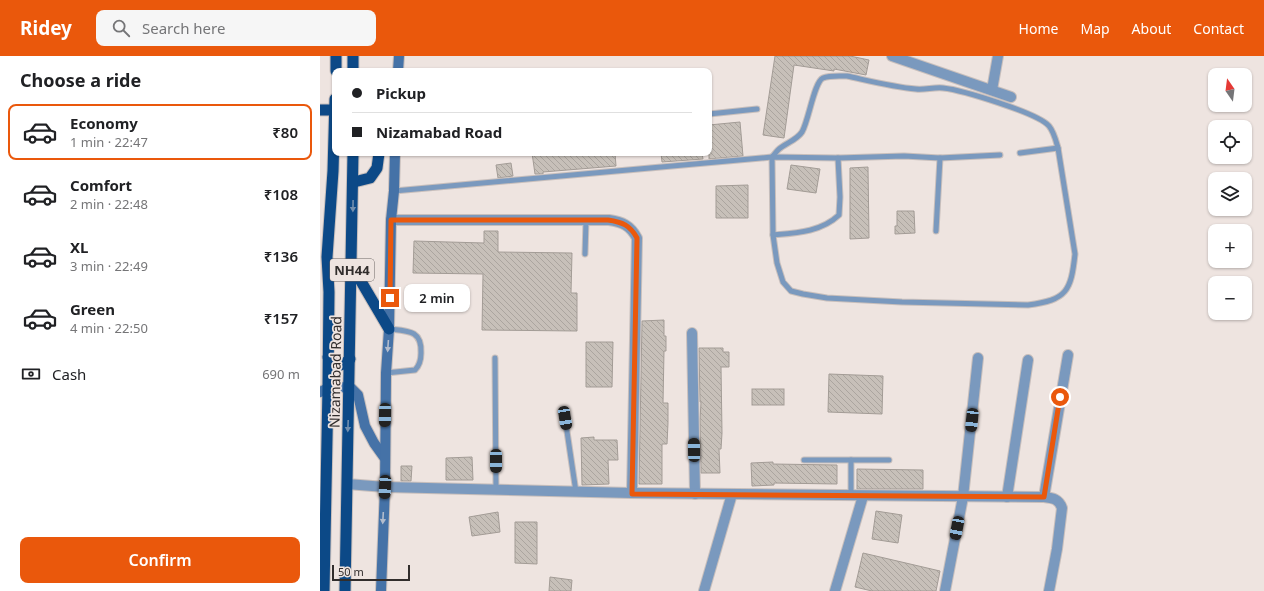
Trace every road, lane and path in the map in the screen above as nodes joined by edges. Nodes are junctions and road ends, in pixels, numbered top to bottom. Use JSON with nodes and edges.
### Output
{"nodes":[{"id":1,"x":336,"y":56,"type":"edge"},
{"id":2,"x":353,"y":56,"type":"edge"},
{"id":3,"x":399,"y":56,"type":"edge"},
{"id":4,"x":892,"y":56,"type":"edge"},
{"id":5,"x":998,"y":56,"type":"edge"},
{"id":6,"x":336,"y":68,"type":"edge"},
{"id":7,"x":353,"y":68,"type":"edge"},
{"id":8,"x":398,"y":68,"type":"edge"},
{"id":9,"x":992,"y":90,"type":"junction"},
{"id":10,"x":1011,"y":97,"type":"dead end"},
{"id":11,"x":757,"y":109,"type":"dead end"},
{"id":12,"x":320,"y":110,"type":"edge"},
{"id":13,"x":332,"y":110,"type":"edge"},
{"id":14,"x":712,"y":114,"type":"edge"},
{"id":15,"x":1058,"y":148,"type":"junction"},
{"id":16,"x":1020,"y":153,"type":"dead end"},
{"id":17,"x":1000,"y":155,"type":"dead end"},
{"id":18,"x":333,"y":156,"type":"edge"},
{"id":19,"x":353,"y":156,"type":"edge"},
{"id":20,"x":379,"y":156,"type":"edge"},
{"id":21,"x":395,"y":156,"type":"edge"},
{"id":22,"x":772,"y":158,"type":"junction"},
{"id":23,"x":838,"y":158,"type":"junction"},
{"id":24,"x":940,"y":158,"type":"junction"},
{"id":25,"x":354,"y":182,"type":"junction"},
{"id":26,"x":394,"y":191,"type":"junction"},
{"id":27,"x":391,"y":220,"type":"junction"},
{"id":28,"x":586,"y":221,"type":"junction"},
{"id":29,"x":936,"y":231,"type":"dead end"},
{"id":30,"x":772,"y":235,"type":"junction"},
{"id":31,"x":586,"y":254,"type":"dead end"},
{"id":32,"x":352,"y":266,"type":"junction"},
{"id":33,"x":389,"y":329,"type":"junction"},
{"id":34,"x":692,"y":333,"type":"dead end"},
{"id":35,"x":1068,"y":355,"type":"dead end"},
{"id":36,"x":328,"y":357,"type":"junction"},
{"id":37,"x":495,"y":358,"type":"dead end"},
{"id":38,"x":978,"y":358,"type":"dead end"},
{"id":39,"x":350,"y":359,"type":"junction"},
{"id":40,"x":1028,"y":360,"type":"dead end"},
{"id":41,"x":386,"y":372,"type":"junction"},
{"id":42,"x":350,"y":387,"type":"junction"},
{"id":43,"x":324,"y":390,"type":"edge"},
{"id":44,"x":565,"y":418,"type":"dead end"},
{"id":45,"x":384,"y":457,"type":"junction"},
{"id":46,"x":804,"y":460,"type":"dead end"},
{"id":47,"x":851,"y":460,"type":"junction"},
{"id":48,"x":889,"y":460,"type":"dead end"},
{"id":49,"x":347,"y":484,"type":"junction"},
{"id":50,"x":385,"y":487,"type":"junction"},
{"id":51,"x":496,"y":490,"type":"junction"},
{"id":52,"x":576,"y":492,"type":"junction"},
{"id":53,"x":632,"y":494,"type":"junction"},
{"id":54,"x":695,"y":494,"type":"junction"},
{"id":55,"x":732,"y":494,"type":"junction"},
{"id":56,"x":851,"y":496,"type":"junction"},
{"id":57,"x":863,"y":496,"type":"junction"},
{"id":58,"x":963,"y":497,"type":"junction"},
{"id":59,"x":1007,"y":497,"type":"junction"},
{"id":60,"x":1044,"y":497,"type":"junction"},
{"id":61,"x":324,"y":591,"type":"edge"},
{"id":62,"x":345,"y":591,"type":"edge"},
{"id":63,"x":381,"y":591,"type":"edge"},
{"id":64,"x":704,"y":591,"type":"edge"},
{"id":65,"x":835,"y":591,"type":"edge"},
{"id":66,"x":944,"y":591,"type":"edge"},
{"id":67,"x":1050,"y":591,"type":"edge"}],
"edges":[{"from":1,"to":6,"type":"highway"},
{"from":2,"to":7,"type":"highway"},
{"from":3,"to":8,"type":"main road"},
{"from":4,"to":9,"type":"street"},
{"from":5,"to":9,"type":"street"},
{"from":9,"to":10,"type":"street"},
{"from":11,"to":14,"type":"lane"},
{"from":12,"to":13,"type":"highway"},
{"from":15,"to":16,"type":"lane"},
{"from":15,"to":22,"type":"lane"},
{"from":15,"to":30,"type":"lane"},
{"from":17,"to":24,"type":"lane"},
{"from":18,"to":36,"type":"highway","name":"Nizamabad Road","number":"NH44"},
{"from":19,"to":25,"type":"highway","name":"Nizamabad Road","number":"NH44"},
{"from":20,"to":25,"type":"highway"},
{"from":21,"to":26,"type":"main road"},
{"from":22,"to":23,"type":"lane"},
{"from":22,"to":26,"type":"lane"},
{"from":22,"to":30,"type":"lane"},
{"from":23,"to":24,"type":"lane"},
{"from":23,"to":30,"type":"lane"},
{"from":24,"to":29,"type":"lane"},
{"from":25,"to":32,"type":"highway","name":"Nizamabad Road","number":"NH44","one_way":true},
{"from":26,"to":27,"type":"main road"},
{"from":27,"to":28,"type":"street"},
{"from":27,"to":33,"type":"main road"},
{"from":28,"to":31,"type":"lane"},
{"from":28,"to":53,"type":"street"},
{"from":32,"to":33,"type":"highway"},
{"from":32,"to":39,"type":"highway","name":"Nizamabad Road","number":"NH44"},
{"from":33,"to":41,"type":"main road","one_way":true},
{"from":33,"to":41,"type":"lane"},
{"from":34,"to":54,"type":"street"},
{"from":35,"to":60,"type":"street"},
{"from":36,"to":39,"type":"highway"},
{"from":36,"to":43,"type":"highway","name":"Nizamabad Road","number":"NH44"},
{"from":37,"to":51,"type":"lane"},
{"from":38,"to":58,"type":"street"},
{"from":39,"to":42,"type":"highway","name":"Nizamabad Road","number":"NH44"},
{"from":40,"to":59,"type":"street"},
{"from":41,"to":45,"type":"main road"},
{"from":42,"to":43,"type":"main road"},
{"from":42,"to":45,"type":"main road"},
{"from":42,"to":49,"type":"highway","name":"Nizamabad Road","number":"NH44","one_way":true},
{"from":43,"to":61,"type":"highway","name":"Nizamabad Road","number":"NH44"},
{"from":44,"to":52,"type":"lane"},
{"from":45,"to":50,"type":"main road"},
{"from":46,"to":47,"type":"lane"},
{"from":47,"to":48,"type":"lane"},
{"from":47,"to":56,"type":"lane"},
{"from":49,"to":50,"type":"street"},
{"from":49,"to":62,"type":"highway","name":"Nizamabad Road","number":"NH44"},
{"from":50,"to":51,"type":"street"},
{"from":50,"to":63,"type":"main road","one_way":true},
{"from":51,"to":52,"type":"street"},
{"from":52,"to":53,"type":"street"},
{"from":53,"to":54,"type":"street"},
{"from":54,"to":55,"type":"street"},
{"from":55,"to":56,"type":"street"},
{"from":55,"to":64,"type":"street"},
{"from":56,"to":57,"type":"street"},
{"from":57,"to":58,"type":"street"},
{"from":57,"to":65,"type":"street"},
{"from":58,"to":59,"type":"street"},
{"from":58,"to":66,"type":"street"},
{"from":59,"to":60,"type":"street"},
{"from":60,"to":67,"type":"street"}]}
